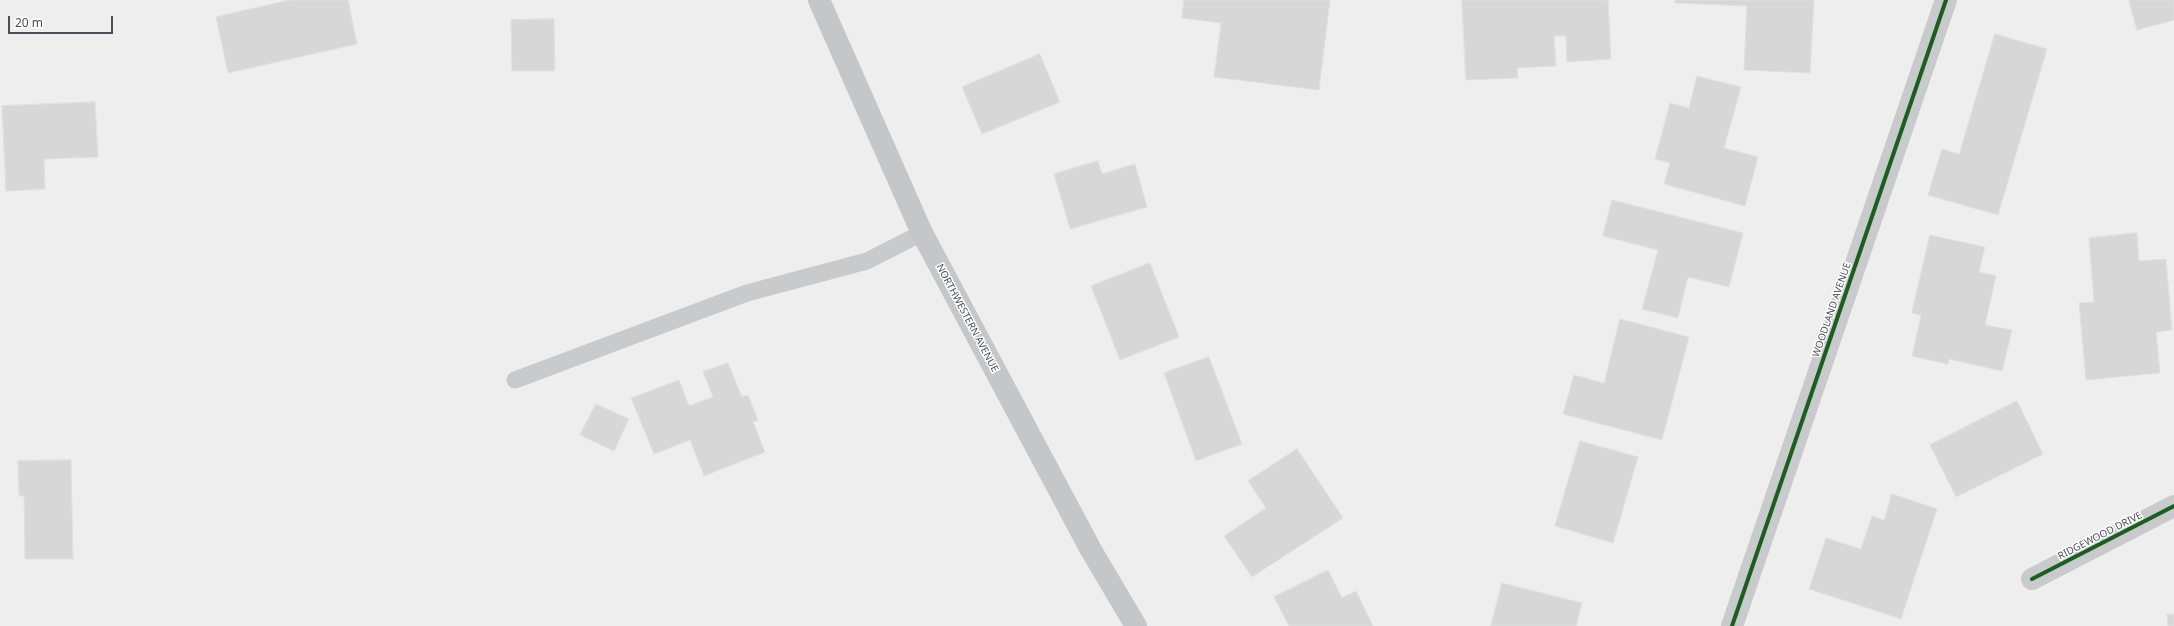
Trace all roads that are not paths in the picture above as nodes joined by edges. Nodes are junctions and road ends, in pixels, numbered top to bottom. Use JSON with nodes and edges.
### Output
{"nodes":[{"id":1,"x":819,"y":0,"type":"edge"},
{"id":2,"x":1946,"y":0,"type":"edge"},
{"id":3,"x":922,"y":233,"type":"junction"},
{"id":4,"x":515,"y":380,"type":"dead end"},
{"id":5,"x":2174,"y":506,"type":"edge"},
{"id":6,"x":2032,"y":579,"type":"dead end"},
{"id":7,"x":1136,"y":626,"type":"edge"},
{"id":8,"x":1732,"y":626,"type":"edge"}],
"edges":[{"from":1,"to":3,"type":"main road","name":"NORTHWESTERN AVENUE"},
{"from":2,"to":8,"type":"street","name":"WOODLAND AVENUE"},
{"from":3,"to":4,"type":"lane"},
{"from":3,"to":7,"type":"main road","name":"NORTHWESTERN AVENUE"},
{"from":5,"to":6,"type":"street","name":"RIDGEWOOD DRIVE"}]}
